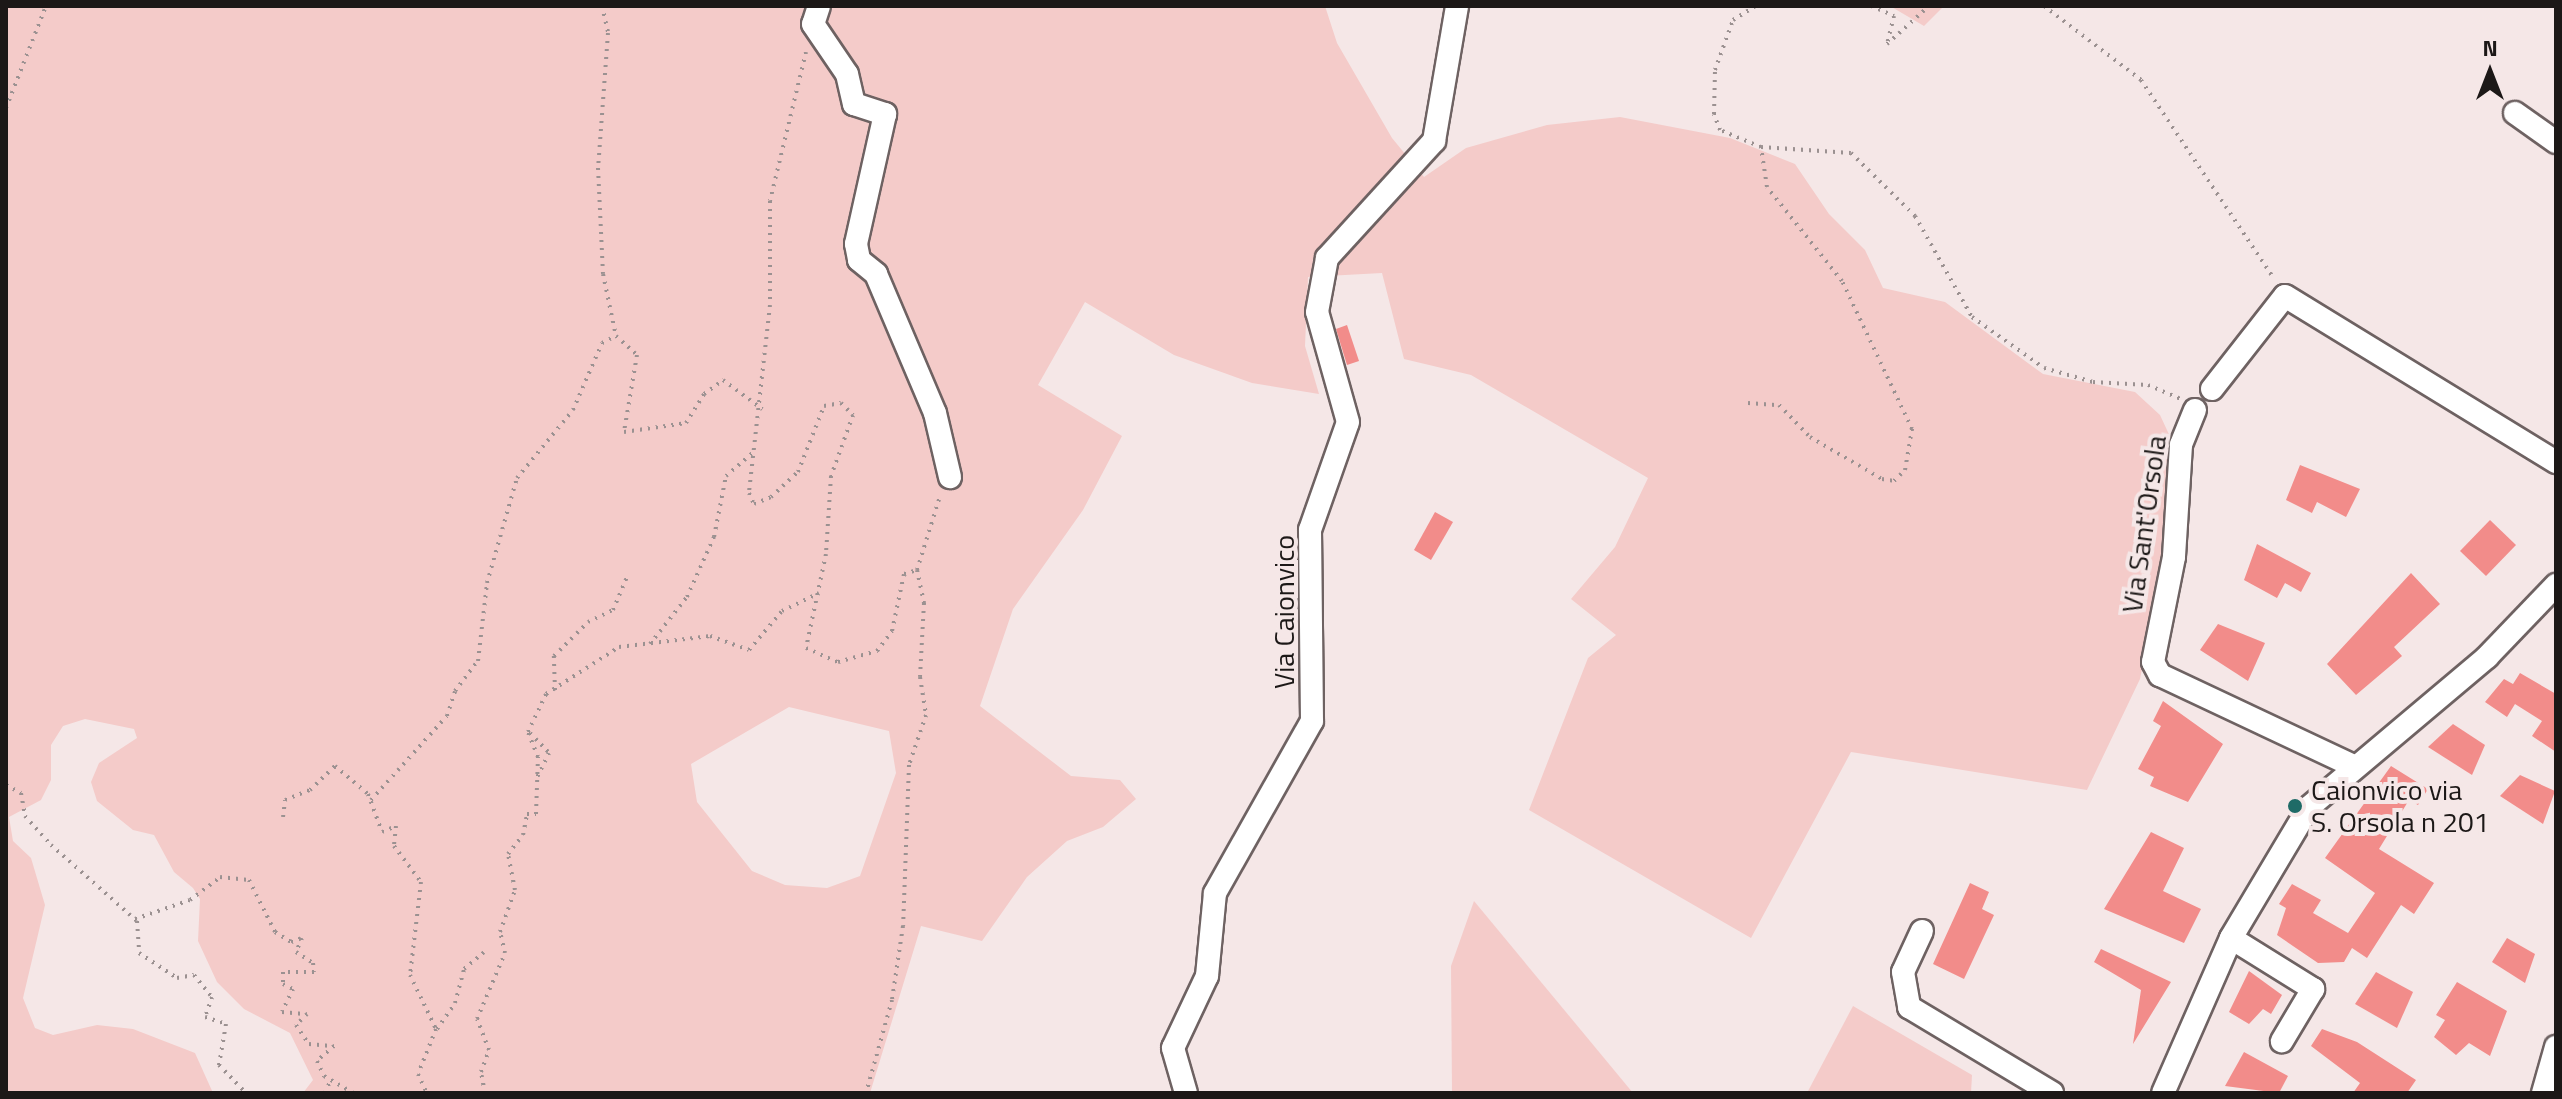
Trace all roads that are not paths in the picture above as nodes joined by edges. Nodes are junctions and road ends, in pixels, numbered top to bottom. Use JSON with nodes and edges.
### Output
{"nodes":[{"id":1,"x":1457,"y":6,"type":"edge"},
{"id":2,"x":816,"y":15,"type":"edge"},
{"id":3,"x":2515,"y":113,"type":"dead end"},
{"id":4,"x":2556,"y":142,"type":"edge"},
{"id":5,"x":2212,"y":389,"type":"dead end"},
{"id":6,"x":2195,"y":410,"type":"road end"},
{"id":7,"x":2556,"y":462,"type":"edge"},
{"id":8,"x":950,"y":477,"type":"road end"},
{"id":9,"x":2556,"y":585,"type":"edge"},
{"id":10,"x":2351,"y":765,"type":"junction"},
{"id":11,"x":1922,"y":931,"type":"dead end"},
{"id":12,"x":2231,"y":938,"type":"junction"},
{"id":13,"x":2282,"y":1041,"type":"dead end"},
{"id":14,"x":2556,"y":1047,"type":"edge"},
{"id":15,"x":1186,"y":1093,"type":"edge"},
{"id":16,"x":2052,"y":1093,"type":"edge"},
{"id":17,"x":2163,"y":1093,"type":"edge"},
{"id":18,"x":2543,"y":1093,"type":"edge"}],
"edges":[{"from":1,"to":15,"type":"street","name":"Via Caionvico"},
{"from":2,"to":8,"type":"street"},
{"from":3,"to":4,"type":"street"},
{"from":5,"to":7,"type":"street"},
{"from":6,"to":10,"type":"street","name":"Via Sant'Orsola"},
{"from":9,"to":10,"type":"street"},
{"from":10,"to":12,"type":"street"},
{"from":11,"to":16,"type":"street"},
{"from":12,"to":13,"type":"street"},
{"from":12,"to":17,"type":"street"},
{"from":14,"to":18,"type":"street"}]}
